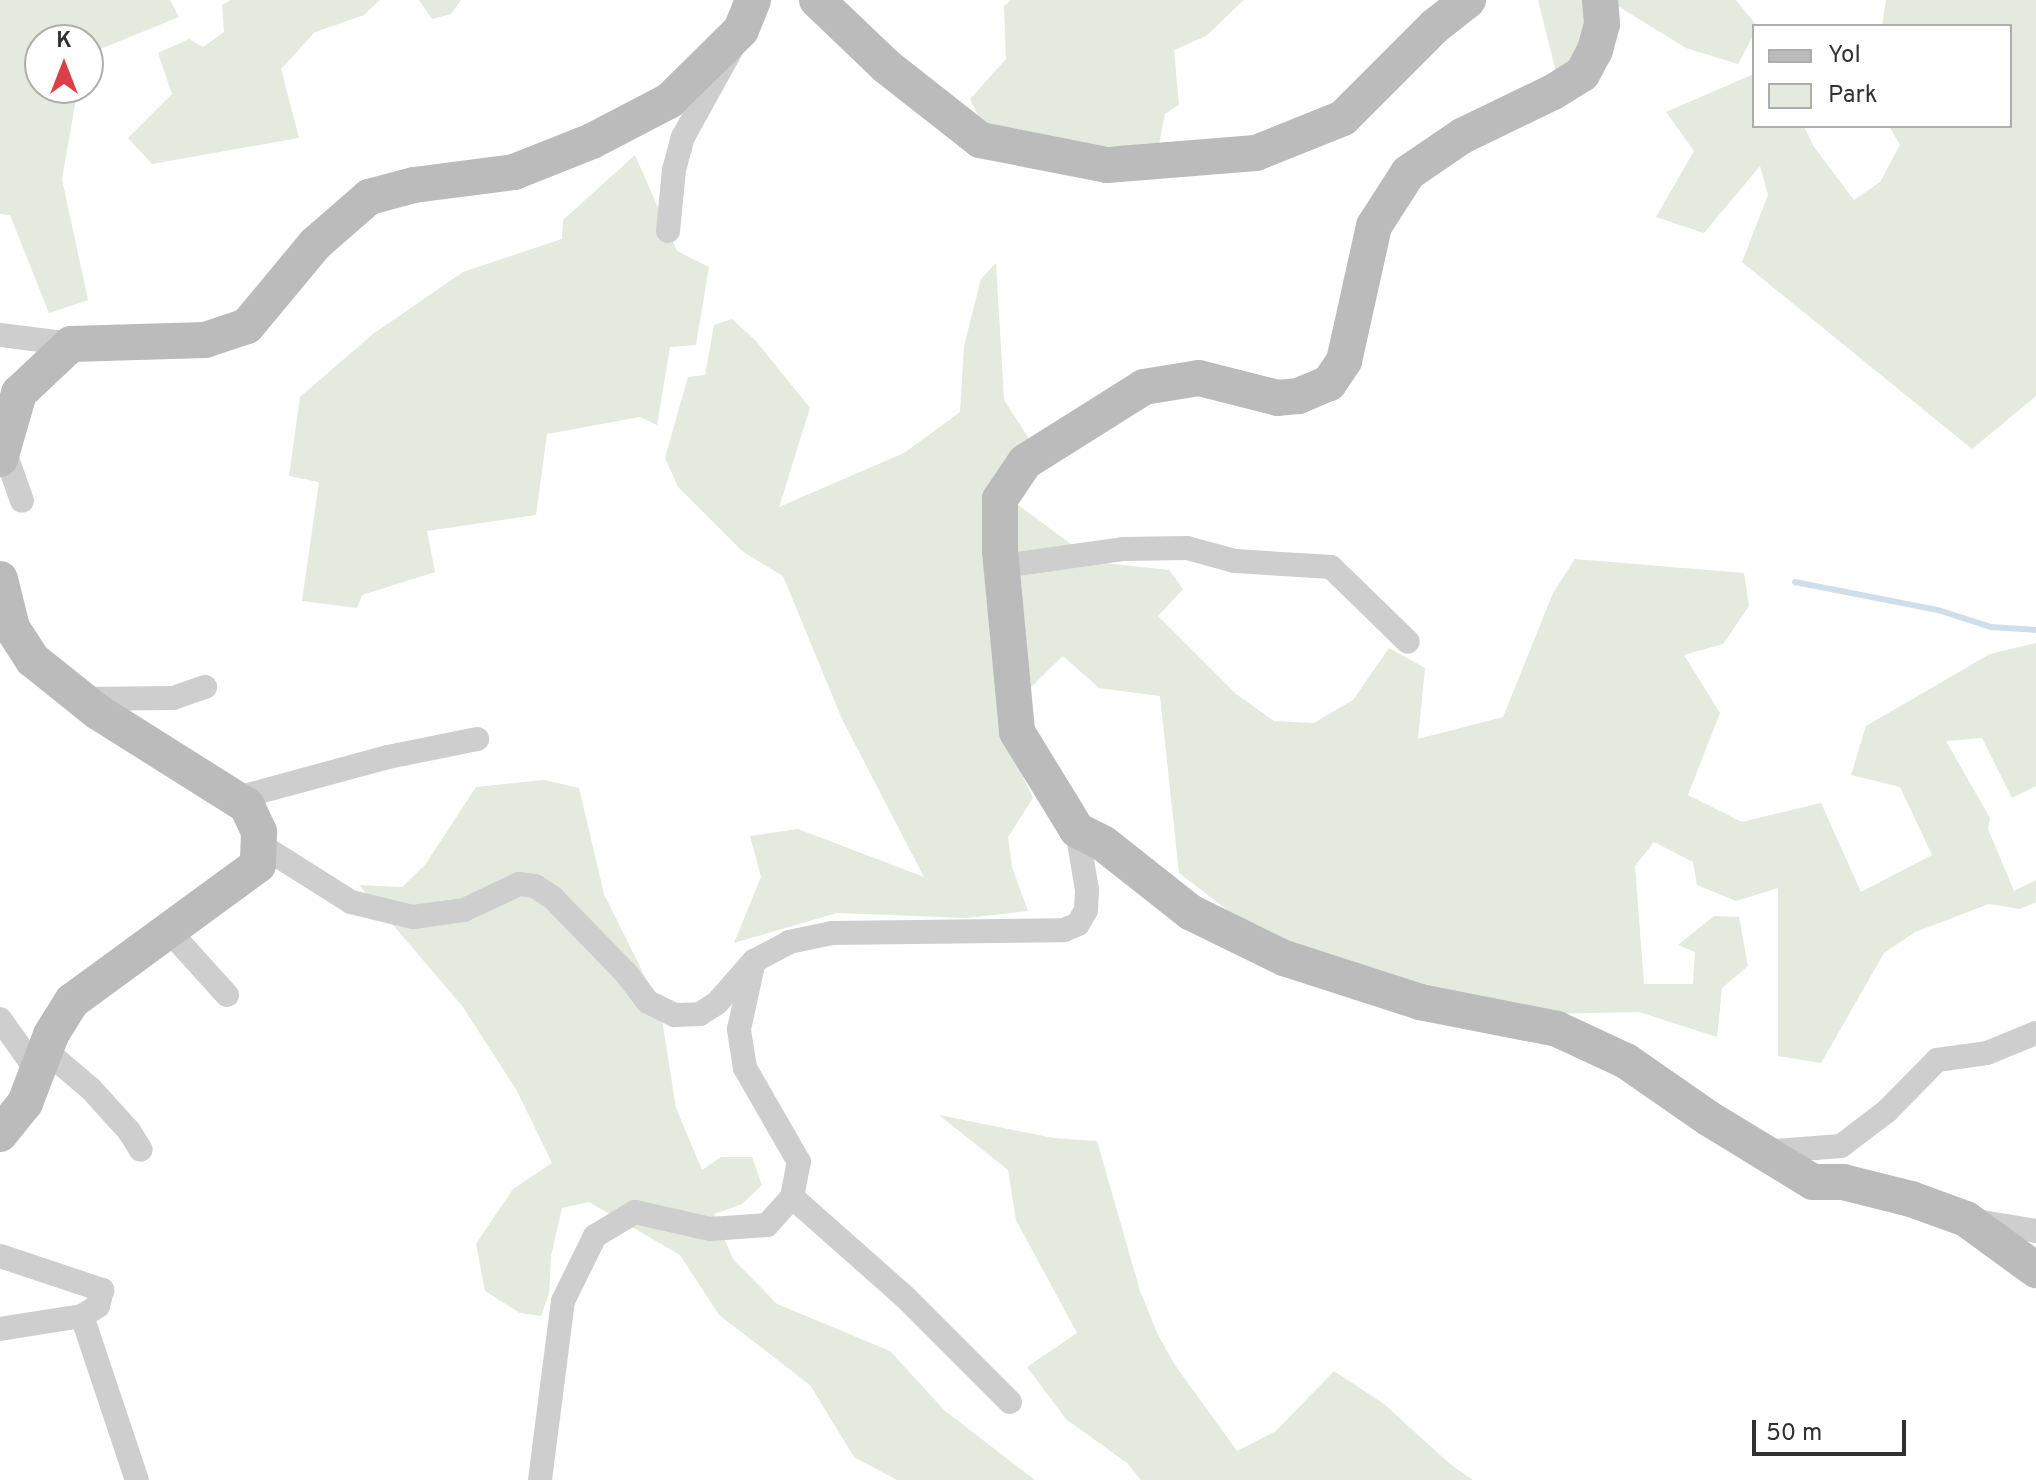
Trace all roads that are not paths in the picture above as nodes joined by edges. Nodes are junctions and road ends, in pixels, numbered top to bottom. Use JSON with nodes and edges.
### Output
{"nodes":[{"id":1,"x":817,"y":0,"type":"edge"},
{"id":2,"x":1468,"y":0,"type":"edge"},
{"id":3,"x":1600,"y":0,"type":"edge"},
{"id":4,"x":747,"y":15,"type":"edge"},
{"id":5,"x":668,"y":231,"type":"dead end"},
{"id":6,"x":0,"y":335,"type":"edge"},
{"id":7,"x":71,"y":344,"type":"junction"},
{"id":8,"x":3,"y":436,"type":"edge"},
{"id":9,"x":22,"y":501,"type":"dead end"},
{"id":10,"x":1002,"y":566,"type":"junction"},
{"id":11,"x":0,"y":579,"type":"edge"},
{"id":12,"x":1408,"y":642,"type":"dead end"},
{"id":13,"x":205,"y":687,"type":"dead end"},
{"id":14,"x":81,"y":699,"type":"junction"},
{"id":15,"x":477,"y":739,"type":"dead end"},
{"id":16,"x":237,"y":798,"type":"junction"},
{"id":17,"x":1077,"y":830,"type":"junction"},
{"id":18,"x":259,"y":844,"type":"junction"},
{"id":19,"x":170,"y":932,"type":"junction"},
{"id":20,"x":754,"y":961,"type":"junction"},
{"id":21,"x":227,"y":995,"type":"dead end"},
{"id":22,"x":0,"y":1019,"type":"edge"},
{"id":23,"x":2036,"y":1033,"type":"edge"},
{"id":24,"x":41,"y":1061,"type":"junction"},
{"id":25,"x":0,"y":1134,"type":"edge"},
{"id":26,"x":141,"y":1150,"type":"dead end"},
{"id":27,"x":1764,"y":1152,"type":"junction"},
{"id":28,"x":792,"y":1197,"type":"junction"},
{"id":29,"x":1966,"y":1219,"type":"junction"},
{"id":30,"x":2036,"y":1231,"type":"edge"},
{"id":31,"x":0,"y":1256,"type":"edge"},
{"id":32,"x":2036,"y":1270,"type":"edge"},
{"id":33,"x":82,"y":1316,"type":"junction"},
{"id":34,"x":0,"y":1329,"type":"edge"},
{"id":35,"x":1010,"y":1402,"type":"dead end"},
{"id":36,"x":137,"y":1480,"type":"edge"},
{"id":37,"x":540,"y":1480,"type":"edge"}],
"edges":[{"from":1,"to":2,"type":"street"},
{"from":3,"to":10,"type":"street"},
{"from":4,"to":5,"type":"street"},
{"from":4,"to":7,"type":"street"},
{"from":6,"to":7,"type":"street"},
{"from":7,"to":8,"type":"street"},
{"from":8,"to":9,"type":"street"},
{"from":10,"to":12,"type":"street"},
{"from":10,"to":17,"type":"street"},
{"from":11,"to":14,"type":"street"},
{"from":13,"to":14,"type":"street"},
{"from":14,"to":16,"type":"street"},
{"from":15,"to":16,"type":"street"},
{"from":16,"to":18,"type":"street"},
{"from":17,"to":20,"type":"street"},
{"from":17,"to":27,"type":"street"},
{"from":18,"to":19,"type":"street"},
{"from":18,"to":20,"type":"street"},
{"from":19,"to":21,"type":"street"},
{"from":19,"to":24,"type":"street"},
{"from":20,"to":28,"type":"street"},
{"from":22,"to":24,"type":"street"},
{"from":23,"to":27,"type":"street"},
{"from":24,"to":25,"type":"street"},
{"from":24,"to":26,"type":"street"},
{"from":27,"to":29,"type":"street"},
{"from":28,"to":35,"type":"street"},
{"from":28,"to":37,"type":"street"},
{"from":29,"to":30,"type":"street"},
{"from":29,"to":32,"type":"street"},
{"from":31,"to":33,"type":"street"},
{"from":33,"to":34,"type":"street"},
{"from":33,"to":36,"type":"street"}]}
